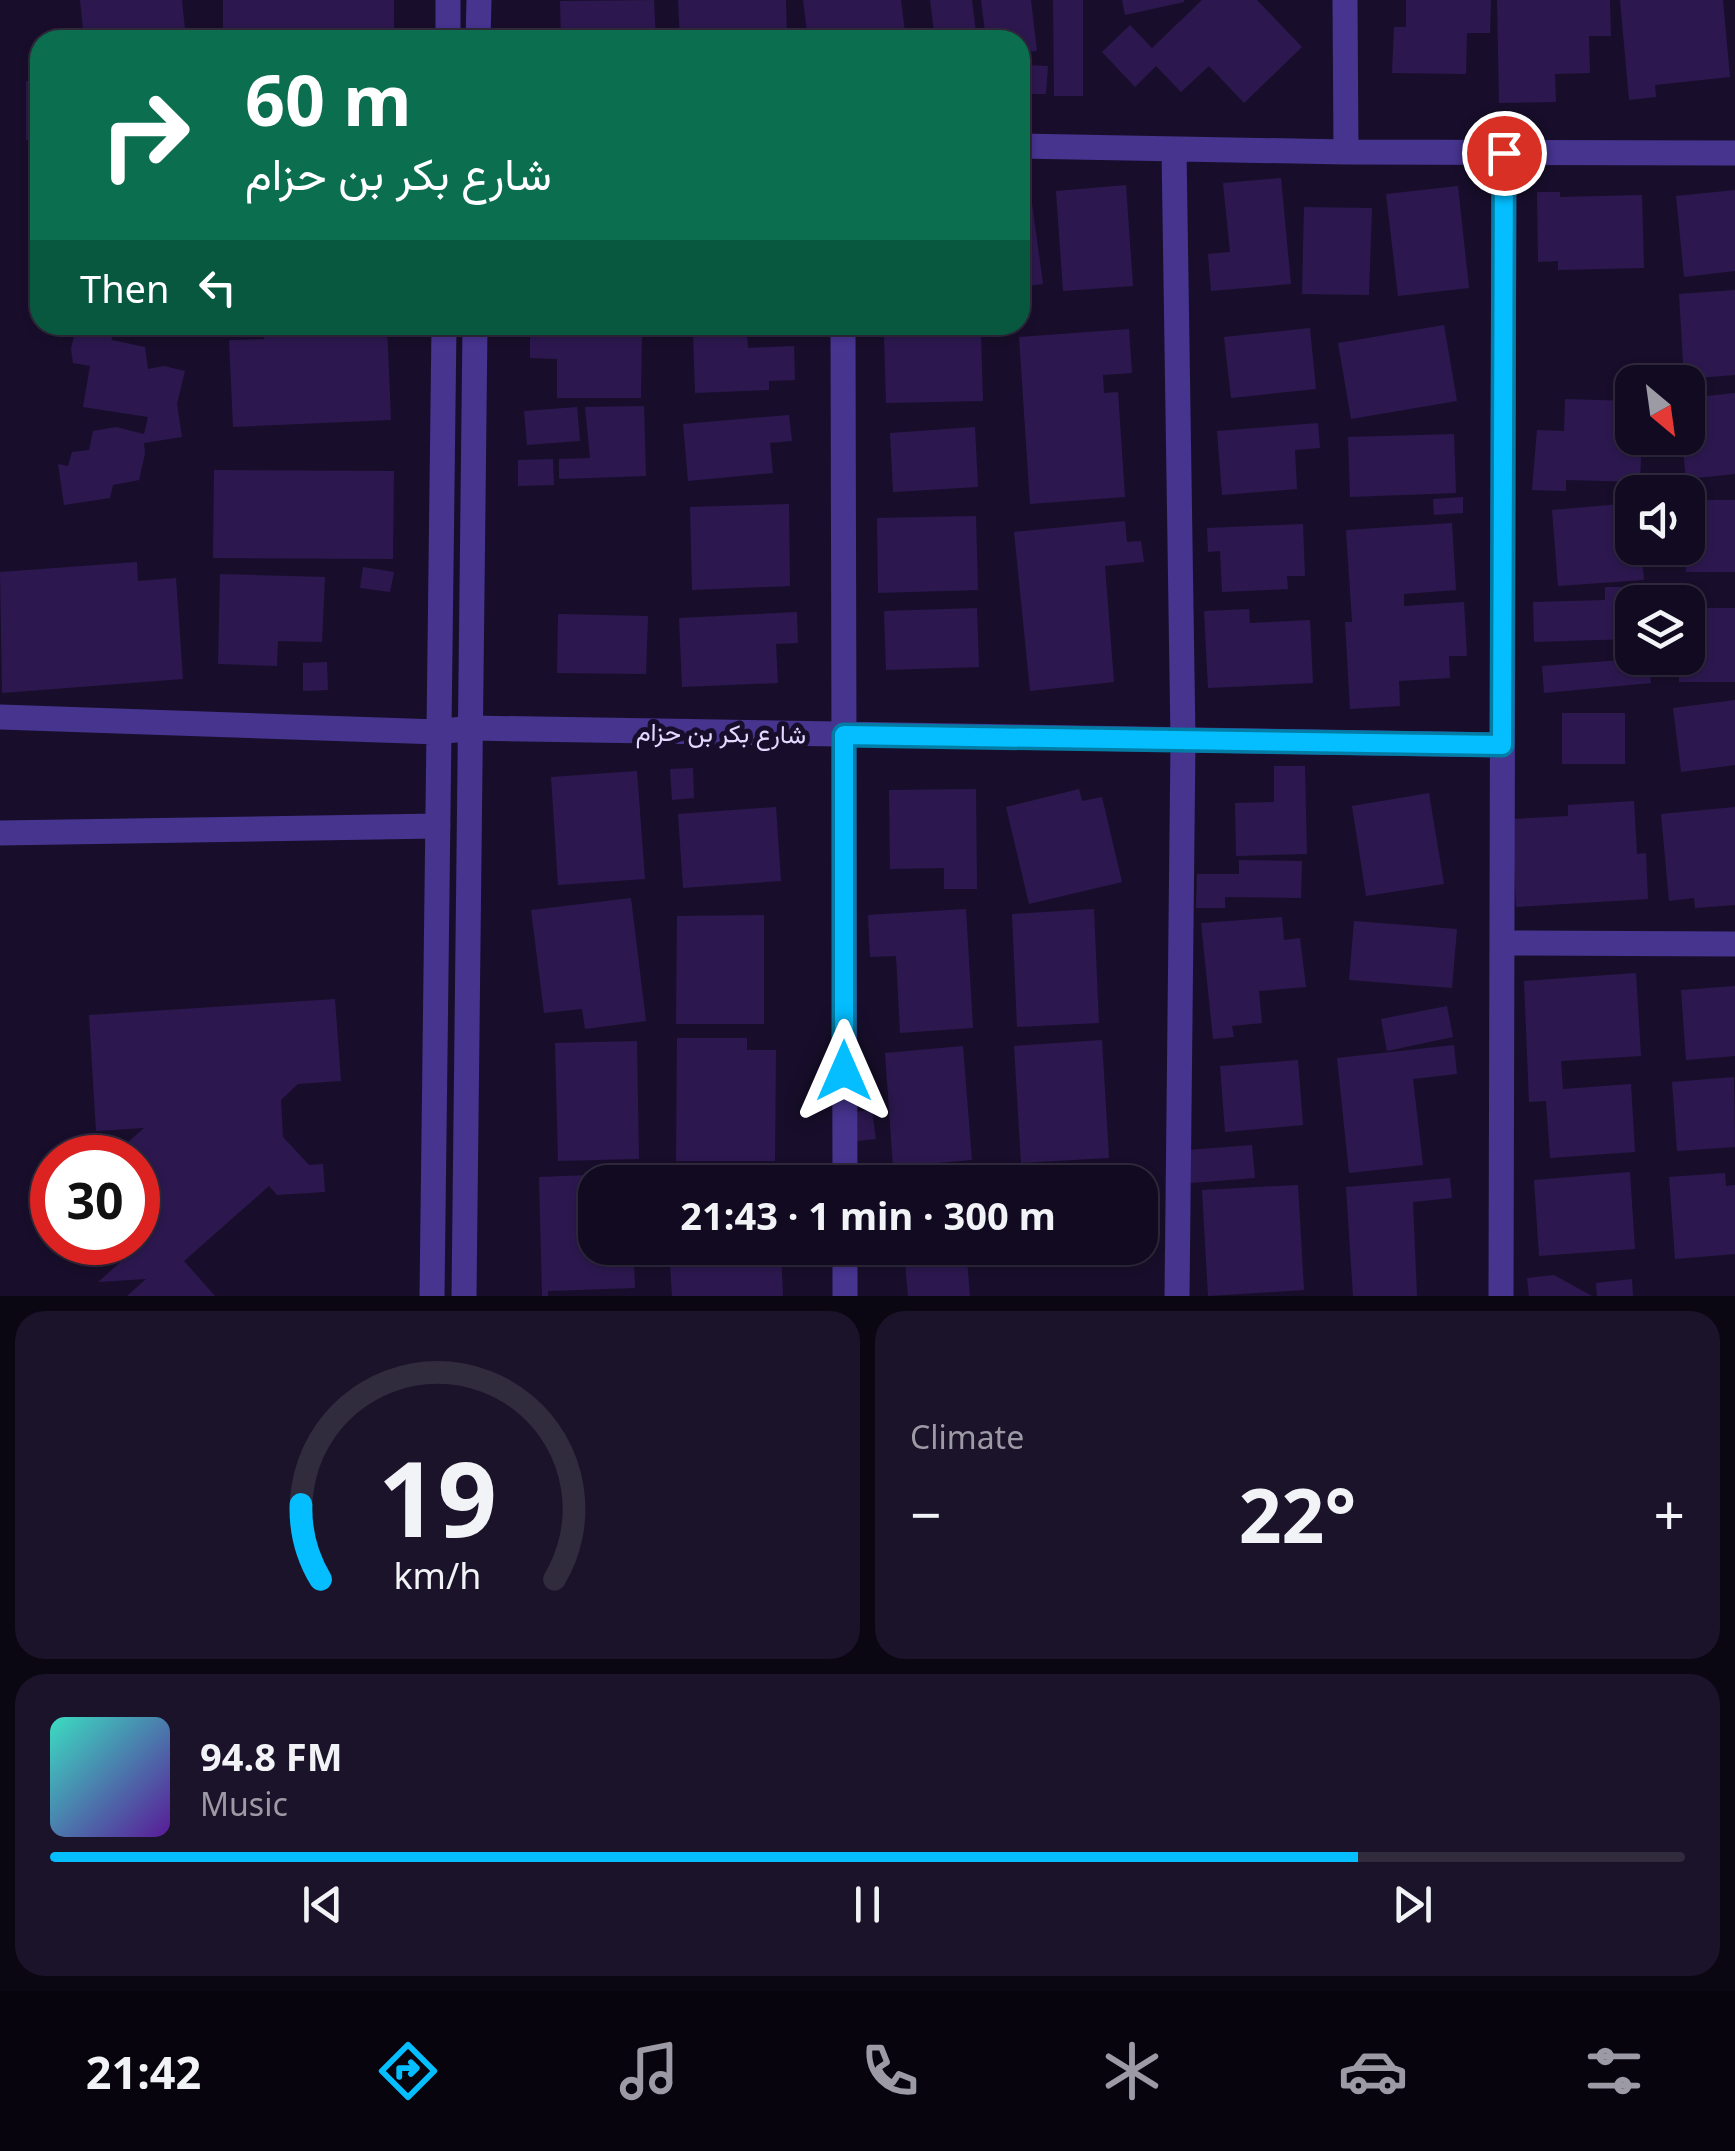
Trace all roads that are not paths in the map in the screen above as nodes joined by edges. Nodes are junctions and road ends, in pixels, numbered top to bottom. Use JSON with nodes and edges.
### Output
{"nodes":[{"id":1,"x":448,"y":0,"type":"edge"},
{"id":2,"x":478,"y":0,"type":"edge"},
{"id":3,"x":1345,"y":0,"type":"edge"},
{"id":4,"x":448,"y":30,"type":"edge"},
{"id":5,"x":478,"y":30,"type":"edge"},
{"id":6,"x":1030,"y":146,"type":"edge"},
{"id":7,"x":1174,"y":149,"type":"junction"},
{"id":8,"x":1346,"y":152,"type":"junction"},
{"id":9,"x":1504,"y":153,"type":"junction"},
{"id":10,"x":1735,"y":153,"type":"edge"},
{"id":11,"x":444,"y":335,"type":"edge"},
{"id":12,"x":475,"y":335,"type":"edge"},
{"id":13,"x":843,"y":335,"type":"edge"},
{"id":14,"x":0,"y":718,"type":"edge"},
{"id":15,"x":470,"y":728,"type":"junction"},
{"id":16,"x":439,"y":732,"type":"junction"},
{"id":17,"x":844,"y":735,"type":"junction"},
{"id":18,"x":1183,"y":740,"type":"junction"},
{"id":19,"x":1502,"y":745,"type":"junction"},
{"id":20,"x":438,"y":826,"type":"junction"},
{"id":21,"x":0,"y":834,"type":"edge"},
{"id":22,"x":1502,"y":942,"type":"junction"},
{"id":23,"x":1735,"y":944,"type":"edge"},
{"id":24,"x":844,"y":1165,"type":"edge"},
{"id":25,"x":845,"y":1265,"type":"edge"},
{"id":26,"x":432,"y":1296,"type":"edge"},
{"id":27,"x":464,"y":1296,"type":"edge"},
{"id":28,"x":845,"y":1296,"type":"edge"},
{"id":29,"x":1177,"y":1296,"type":"edge"},
{"id":30,"x":1501,"y":1296,"type":"edge"}],
"edges":[{"from":1,"to":4,"type":"street"},
{"from":2,"to":5,"type":"street"},
{"from":3,"to":8,"type":"street"},
{"from":6,"to":7,"type":"street"},
{"from":7,"to":8,"type":"street"},
{"from":7,"to":18,"type":"street"},
{"from":8,"to":9,"type":"street"},
{"from":9,"to":10,"type":"street"},
{"from":9,"to":19,"type":"street"},
{"from":11,"to":16,"type":"street"},
{"from":12,"to":15,"type":"street"},
{"from":13,"to":17,"type":"street"},
{"from":14,"to":16,"type":"street","name":"شارع بكر بن حزام"},
{"from":15,"to":16,"type":"street","name":"شارع بكر بن حزام"},
{"from":15,"to":17,"type":"street","name":"شارع بكر بن حزام"},
{"from":15,"to":27,"type":"street"},
{"from":16,"to":20,"type":"street"},
{"from":17,"to":18,"type":"street","name":"شارع بكر بن حزام"},
{"from":17,"to":24,"type":"street"},
{"from":18,"to":19,"type":"street","name":"شارع بكر بن حزام"},
{"from":18,"to":29,"type":"street"},
{"from":19,"to":22,"type":"street"},
{"from":20,"to":21,"type":"street"},
{"from":20,"to":26,"type":"street"},
{"from":22,"to":23,"type":"street"},
{"from":22,"to":30,"type":"street"},
{"from":25,"to":28,"type":"street"}]}
